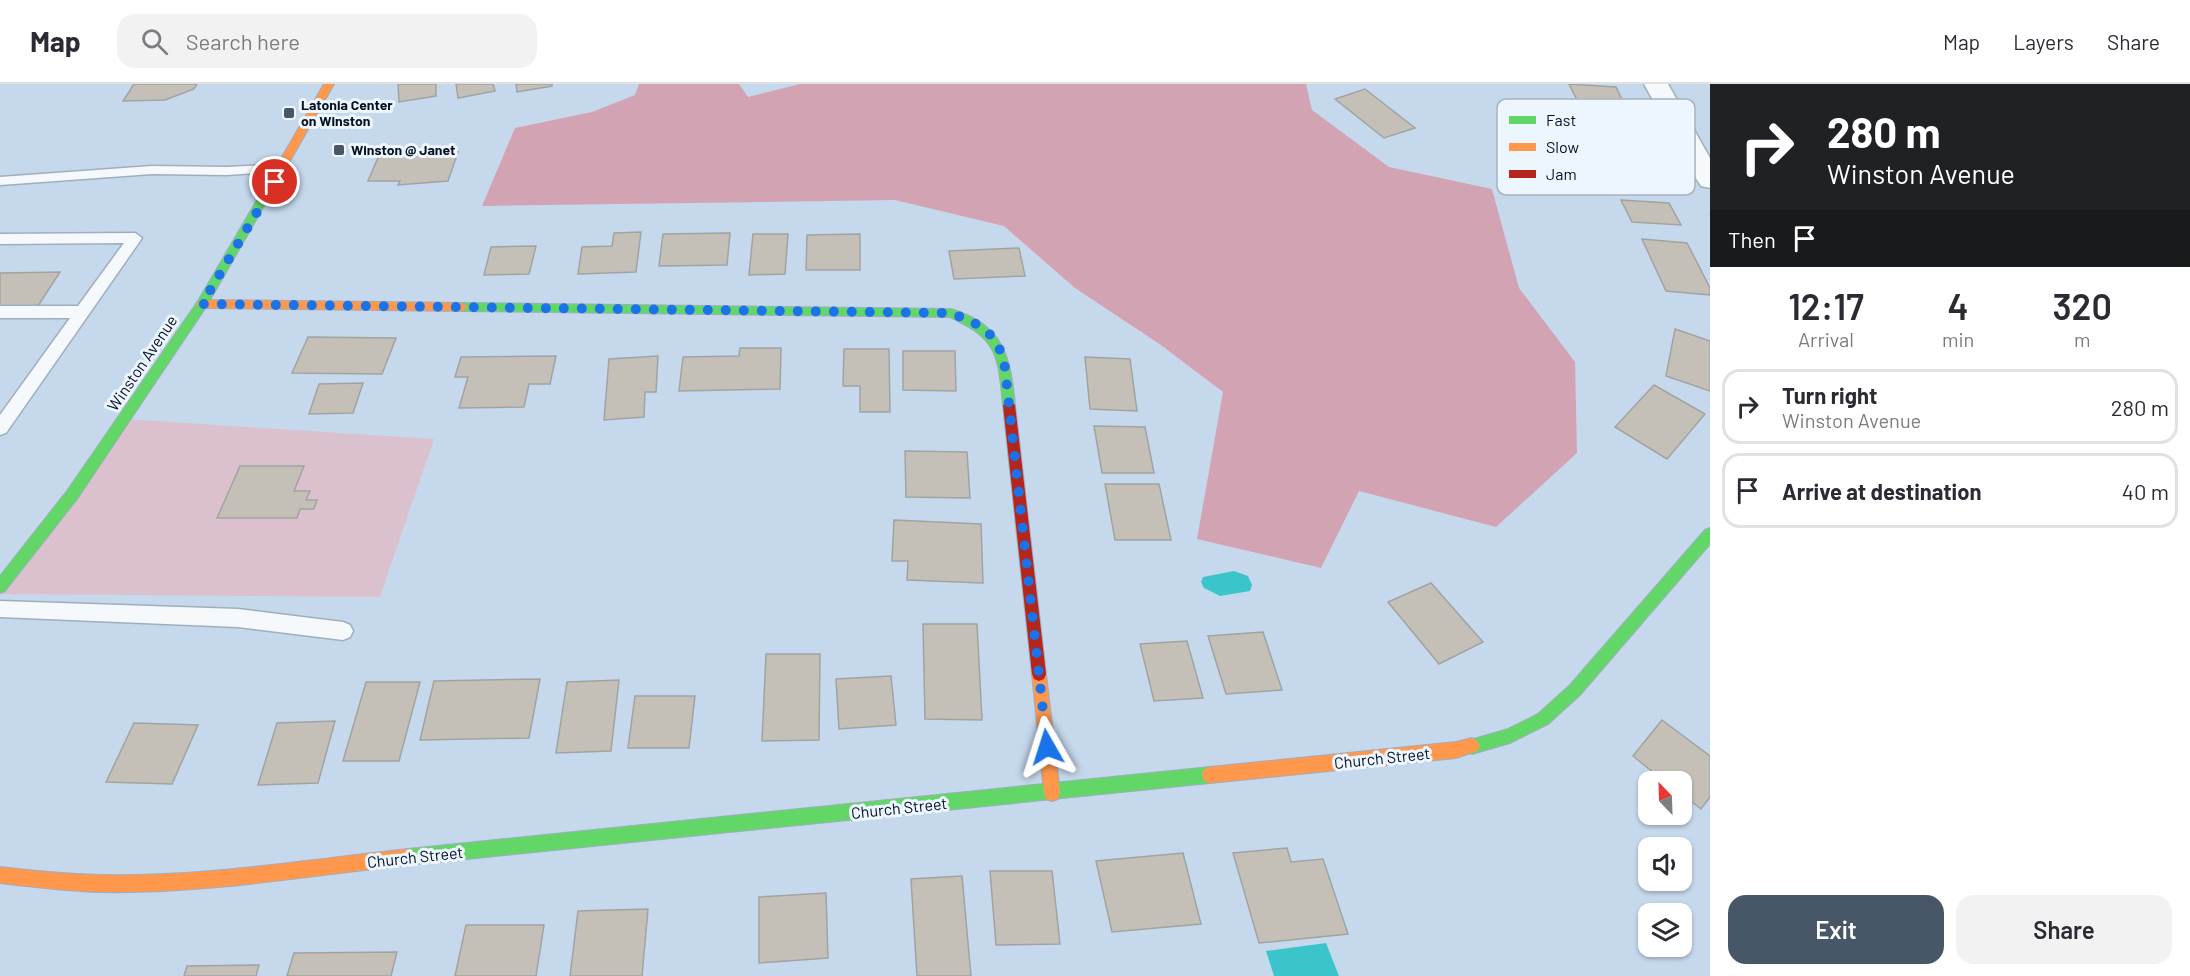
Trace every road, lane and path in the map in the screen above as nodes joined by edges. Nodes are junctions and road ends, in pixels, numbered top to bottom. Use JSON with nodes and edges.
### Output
{"nodes":[{"id":1,"x":329,"y":84,"type":"edge"},
{"id":2,"x":1656,"y":84,"type":"edge"},
{"id":3,"x":1664,"y":99,"type":"edge"},
{"id":4,"x":1695,"y":153,"type":"edge"},
{"id":5,"x":283,"y":168,"type":"junction"},
{"id":6,"x":1710,"y":180,"type":"edge"},
{"id":7,"x":0,"y":181,"type":"edge"},
{"id":8,"x":0,"y":239,"type":"edge"},
{"id":9,"x":202,"y":304,"type":"junction"},
{"id":10,"x":0,"y":312,"type":"edge"},
{"id":11,"x":82,"y":312,"type":"junction"},
{"id":12,"x":0,"y":428,"type":"edge"},
{"id":13,"x":1710,"y":534,"type":"edge"},
{"id":14,"x":0,"y":587,"type":"edge"},
{"id":15,"x":0,"y":609,"type":"edge"},
{"id":16,"x":343,"y":631,"type":"dead end"},
{"id":17,"x":1052,"y":793,"type":"junction"},
{"id":18,"x":0,"y":875,"type":"edge"}],
"edges":[{"from":1,"to":5,"type":"street","name":"Winston Avenue"},
{"from":2,"to":3,"type":"street"},
{"from":4,"to":6,"type":"street"},
{"from":5,"to":7,"type":"lane"},
{"from":5,"to":9,"type":"street","name":"Winston Avenue"},
{"from":8,"to":11,"type":"lane"},
{"from":9,"to":14,"type":"street","name":"Winston Avenue"},
{"from":9,"to":17,"type":"street"},
{"from":10,"to":11,"type":"lane"},
{"from":11,"to":12,"type":"lane"},
{"from":13,"to":17,"type":"street","name":"Church Street"},
{"from":15,"to":16,"type":"lane"},
{"from":17,"to":18,"type":"street","name":"Church Street"}]}
